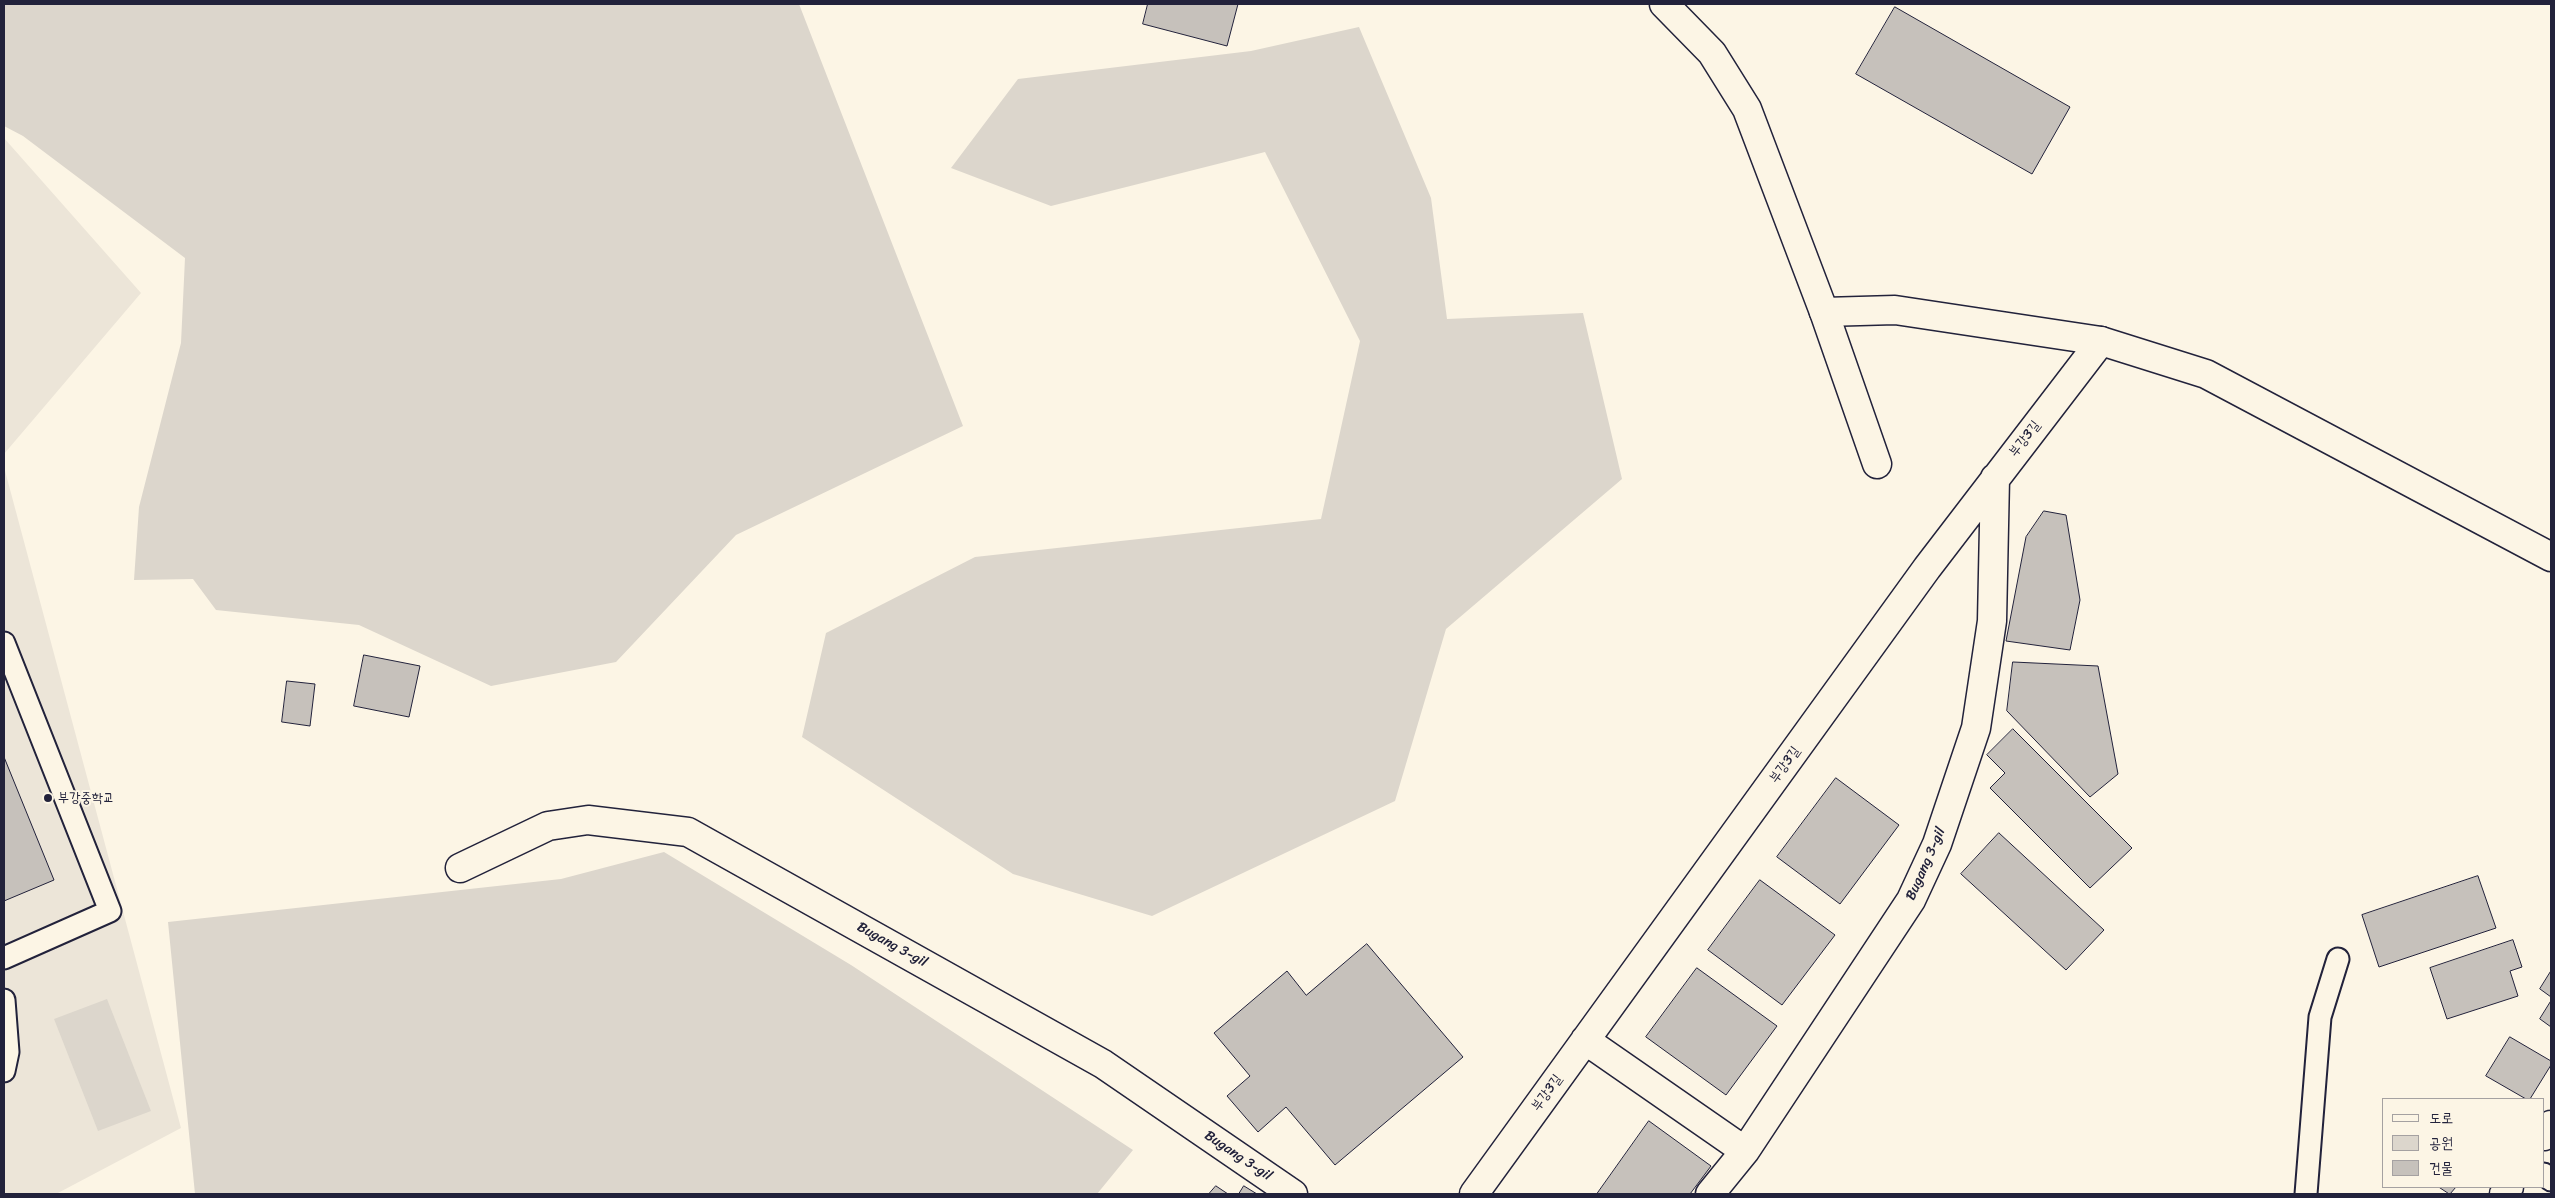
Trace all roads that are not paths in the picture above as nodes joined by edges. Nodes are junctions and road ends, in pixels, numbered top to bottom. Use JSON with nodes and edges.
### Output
{"nodes":[{"id":1,"x":1664,"y":4,"type":"edge"},
{"id":2,"x":1824,"y":312,"type":"junction"},
{"id":3,"x":2101,"y":341,"type":"junction"},
{"id":4,"x":1877,"y":464,"type":"dead end"},
{"id":5,"x":1995,"y":478,"type":"junction"},
{"id":6,"x":2551,"y":557,"type":"edge"},
{"id":7,"x":4,"y":644,"type":"edge"},
{"id":8,"x":460,"y":868,"type":"dead end"},
{"id":9,"x":4,"y":958,"type":"edge"},
{"id":10,"x":2338,"y":959,"type":"dead end"},
{"id":11,"x":4,"y":1000,"type":"edge"},
{"id":12,"x":1585,"y":1040,"type":"junction"},
{"id":13,"x":4,"y":1071,"type":"edge"},
{"id":14,"x":1745,"y":1151,"type":"junction"},
{"id":15,"x":1294,"y":1194,"type":"edge"},
{"id":16,"x":1474,"y":1194,"type":"edge"},
{"id":17,"x":1710,"y":1194,"type":"edge"},
{"id":18,"x":2306,"y":1194,"type":"edge"}],
"edges":[{"from":1,"to":2,"type":"street"},
{"from":2,"to":3,"type":"street"},
{"from":2,"to":4,"type":"street"},
{"from":3,"to":5,"type":"street","name":"부강3길"},
{"from":3,"to":6,"type":"street"},
{"from":5,"to":12,"type":"street","name":"부강3길"},
{"from":5,"to":14,"type":"street","name":"Bugang 3-gil"},
{"from":7,"to":9,"type":"lane"},
{"from":8,"to":15,"type":"street","name":"Bugang 3-gil"},
{"from":10,"to":18,"type":"lane"},
{"from":11,"to":13,"type":"lane"},
{"from":12,"to":14,"type":"street"},
{"from":12,"to":16,"type":"street","name":"부강3길"},
{"from":14,"to":17,"type":"street","name":"Bugang 3-gil"}]}
